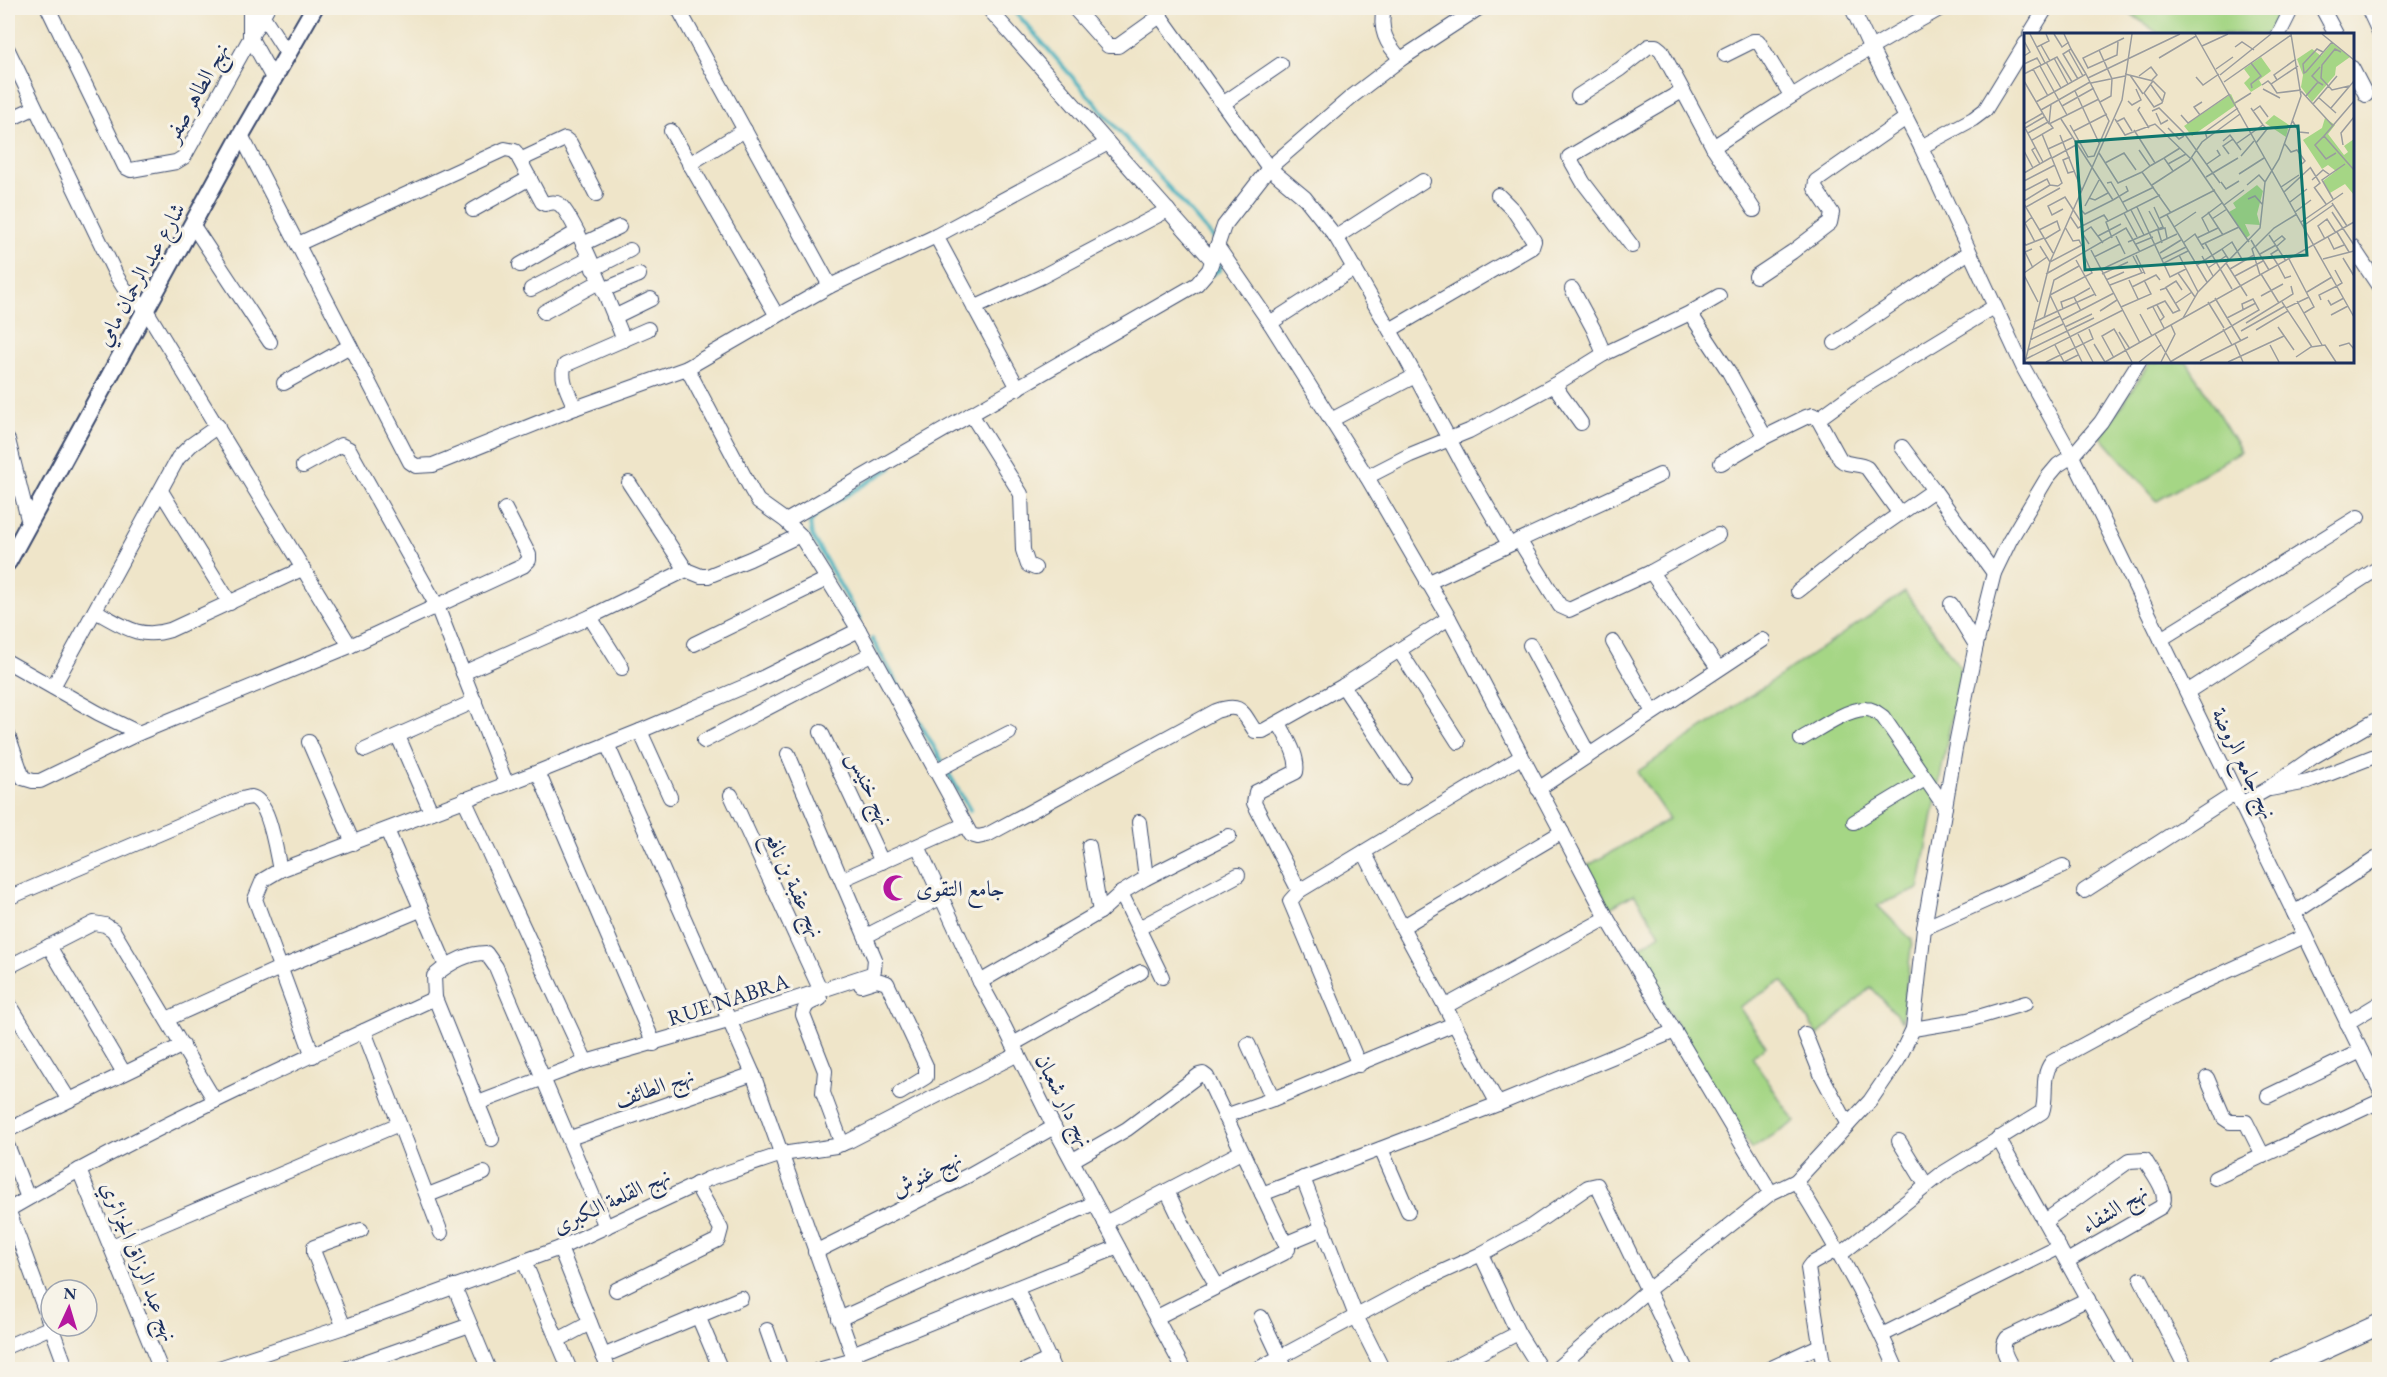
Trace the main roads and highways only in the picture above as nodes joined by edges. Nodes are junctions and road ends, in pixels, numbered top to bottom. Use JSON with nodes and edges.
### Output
{"nodes":[{"id":1,"x":2378,"y":1330,"type":"edge"},
{"id":2,"x":2303,"y":1365,"type":"edge"},
{"id":3,"x":2279,"y":1370,"type":"edge"}],
"edges":[{"from":1,"to":2,"type":"main road"},
{"from":2,"to":3,"type":"main road"}]}
